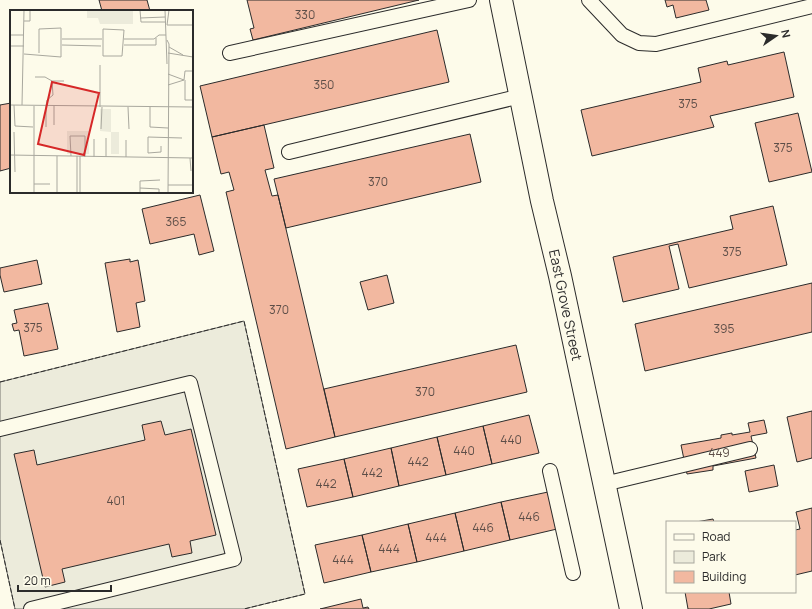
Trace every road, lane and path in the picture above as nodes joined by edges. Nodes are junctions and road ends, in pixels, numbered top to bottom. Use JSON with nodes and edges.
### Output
{"nodes":[{"id":1,"x":469,"y":0,"type":"edge"},
{"id":2,"x":501,"y":0,"type":"edge"},
{"id":3,"x":589,"y":0,"type":"edge"},
{"id":4,"x":812,"y":6,"type":"edge"},
{"id":5,"x":230,"y":53,"type":"dead end"},
{"id":6,"x":522,"y":96,"type":"junction"},
{"id":7,"x":289,"y":152,"type":"dead end"},
{"id":8,"x":0,"y":429,"type":"edge"},
{"id":9,"x":750,"y":449,"type":"dead end"},
{"id":10,"x":550,"y":471,"type":"dead end"},
{"id":11,"x":604,"y":484,"type":"junction"},
{"id":12,"x":573,"y":572,"type":"dead end"},
{"id":13,"x":31,"y":609,"type":"edge"},
{"id":14,"x":631,"y":609,"type":"edge"}],
"edges":[{"from":1,"to":5,"type":"lane"},
{"from":2,"to":6,"type":"street","name":"East Grove Street"},
{"from":3,"to":4,"type":"lane"},
{"from":6,"to":7,"type":"lane"},
{"from":6,"to":11,"type":"street","name":"East Grove Street"},
{"from":8,"to":13,"type":"lane"},
{"from":9,"to":11,"type":"lane"},
{"from":10,"to":12,"type":"lane"},
{"from":11,"to":14,"type":"street","name":"East Grove Street"}]}
